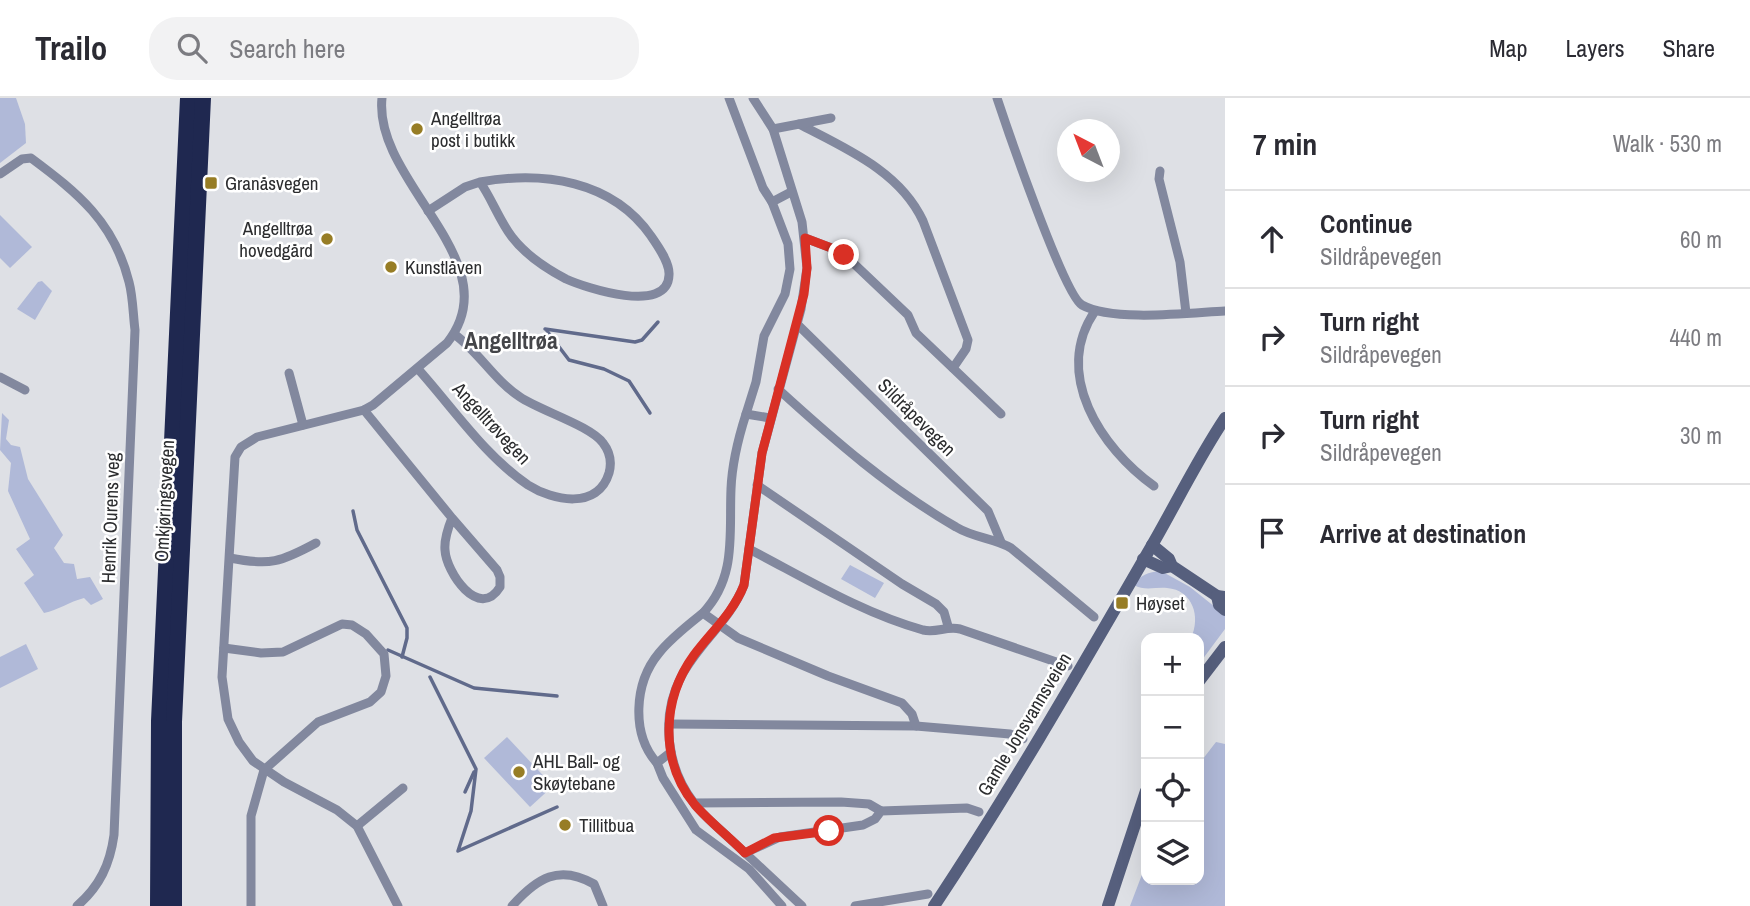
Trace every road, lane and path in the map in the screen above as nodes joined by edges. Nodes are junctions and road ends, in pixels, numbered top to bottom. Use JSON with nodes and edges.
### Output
{"nodes":[{"id":1,"x":188,"y":98,"type":"edge"},
{"id":2,"x":203,"y":98,"type":"edge"},
{"id":3,"x":382,"y":98,"type":"edge"},
{"id":4,"x":729,"y":98,"type":"edge"},
{"id":5,"x":753,"y":98,"type":"edge"},
{"id":6,"x":997,"y":98,"type":"edge"},
{"id":7,"x":831,"y":118,"type":"dead end"},
{"id":8,"x":799,"y":124,"type":"junction"},
{"id":9,"x":773,"y":129,"type":"junction"},
{"id":10,"x":1160,"y":171,"type":"dead end"},
{"id":11,"x":0,"y":174,"type":"edge"},
{"id":12,"x":480,"y":182,"type":"junction"},
{"id":13,"x":791,"y":192,"type":"junction"},
{"id":14,"x":772,"y":202,"type":"junction"},
{"id":15,"x":428,"y":211,"type":"junction"},
{"id":16,"x":805,"y":238,"type":"junction"},
{"id":17,"x":1225,"y":310,"type":"edge"},
{"id":18,"x":1096,"y":311,"type":"junction"},
{"id":19,"x":1186,"y":313,"type":"junction"},
{"id":20,"x":797,"y":324,"type":"junction"},
{"id":21,"x":454,"y":334,"type":"junction"},
{"id":22,"x":953,"y":368,"type":"junction"},
{"id":23,"x":418,"y":369,"type":"junction"},
{"id":24,"x":289,"y":373,"type":"dead end"},
{"id":25,"x":0,"y":377,"type":"edge"},
{"id":26,"x":778,"y":389,"type":"junction"},
{"id":27,"x":25,"y":390,"type":"dead end"},
{"id":28,"x":364,"y":410,"type":"junction"},
{"id":29,"x":746,"y":414,"type":"junction"},
{"id":30,"x":1001,"y":414,"type":"dead end"},
{"id":31,"x":770,"y":418,"type":"junction"},
{"id":32,"x":1225,"y":418,"type":"edge"},
{"id":33,"x":303,"y":425,"type":"junction"},
{"id":34,"x":757,"y":485,"type":"junction"},
{"id":35,"x":1154,"y":486,"type":"dead end"},
{"id":36,"x":452,"y":518,"type":"junction"},
{"id":37,"x":316,"y":542,"type":"dead end"},
{"id":38,"x":1001,"y":542,"type":"junction"},
{"id":39,"x":1152,"y":545,"type":"junction"},
{"id":40,"x":749,"y":549,"type":"junction"},
{"id":41,"x":230,"y":558,"type":"junction"},
{"id":42,"x":1143,"y":559,"type":"junction"},
{"id":43,"x":1172,"y":566,"type":"junction"},
{"id":44,"x":1221,"y":597,"type":"edge"},
{"id":45,"x":1225,"y":610,"type":"edge"},
{"id":46,"x":703,"y":613,"type":"junction"},
{"id":47,"x":1094,"y":617,"type":"dead end"},
{"id":48,"x":720,"y":625,"type":"junction"},
{"id":49,"x":948,"y":626,"type":"junction"},
{"id":50,"x":1225,"y":647,"type":"edge"},
{"id":51,"x":224,"y":648,"type":"junction"},
{"id":52,"x":1068,"y":666,"type":"dead end"},
{"id":53,"x":1204,"y":674,"type":"edge"},
{"id":54,"x":669,"y":724,"type":"junction"},
{"id":55,"x":916,"y":726,"type":"junction"},
{"id":56,"x":1023,"y":739,"type":"dead end"},
{"id":57,"x":671,"y":752,"type":"junction"},
{"id":58,"x":657,"y":763,"type":"junction"},
{"id":59,"x":264,"y":770,"type":"junction"},
{"id":60,"x":403,"y":788,"type":"dead end"},
{"id":61,"x":694,"y":803,"type":"junction"},
{"id":62,"x":1141,"y":806,"type":"edge"},
{"id":63,"x":881,"y":811,"type":"junction"},
{"id":64,"x":979,"y":812,"type":"dead end"},
{"id":65,"x":357,"y":826,"type":"junction"},
{"id":66,"x":745,"y":853,"type":"junction"},
{"id":67,"x":928,"y":894,"type":"dead end"},
{"id":68,"x":395,"y":904,"type":"edge"},
{"id":69,"x":77,"y":906,"type":"edge"},
{"id":70,"x":158,"y":906,"type":"edge"},
{"id":71,"x":174,"y":906,"type":"edge"},
{"id":72,"x":250,"y":906,"type":"edge"},
{"id":73,"x":512,"y":906,"type":"edge"},
{"id":74,"x":603,"y":906,"type":"edge"},
{"id":75,"x":782,"y":906,"type":"edge"},
{"id":76,"x":802,"y":906,"type":"edge"},
{"id":77,"x":855,"y":906,"type":"edge"},
{"id":78,"x":934,"y":906,"type":"edge"},
{"id":79,"x":1108,"y":906,"type":"edge"}],
"edges":[{"from":1,"to":70,"type":"highway","name":"Omkjøringsvegen"},
{"from":2,"to":71,"type":"highway","name":"Omkjøringsvegen"},
{"from":3,"to":15,"type":"street"},
{"from":4,"to":14,"type":"street"},
{"from":5,"to":9,"type":"street"},
{"from":6,"to":18,"type":"street"},
{"from":7,"to":8,"type":"street"},
{"from":8,"to":9,"type":"street"},
{"from":8,"to":22,"type":"street"},
{"from":9,"to":13,"type":"street"},
{"from":10,"to":19,"type":"street"},
{"from":11,"to":69,"type":"street","name":"Henrik Ourens veg"},
{"from":12,"to":12,"type":"street"},
{"from":12,"to":15,"type":"street"},
{"from":13,"to":14,"type":"street"},
{"from":13,"to":16,"type":"street"},
{"from":14,"to":29,"type":"street"},
{"from":15,"to":21,"type":"street"},
{"from":16,"to":20,"type":"street"},
{"from":16,"to":22,"type":"street"},
{"from":17,"to":19,"type":"street"},
{"from":18,"to":19,"type":"street"},
{"from":18,"to":35,"type":"street"},
{"from":20,"to":26,"type":"street"},
{"from":20,"to":38,"type":"street","name":"Sildråpevegen"},
{"from":21,"to":23,"type":"street"},
{"from":21,"to":23,"type":"street","name":"Angelltrøvegen"},
{"from":22,"to":30,"type":"street"},
{"from":23,"to":28,"type":"street"},
{"from":24,"to":33,"type":"street"},
{"from":25,"to":27,"type":"street"},
{"from":26,"to":31,"type":"street"},
{"from":26,"to":38,"type":"street","name":"Sildråpevegen"},
{"from":28,"to":33,"type":"street"},
{"from":28,"to":36,"type":"street"},
{"from":29,"to":31,"type":"street"},
{"from":29,"to":46,"type":"street"},
{"from":31,"to":34,"type":"street"},
{"from":32,"to":39,"type":"street","name":"Gamle Jonsvannsveien"},
{"from":33,"to":41,"type":"street"},
{"from":34,"to":40,"type":"street"},
{"from":34,"to":49,"type":"street"},
{"from":36,"to":36,"type":"street"},
{"from":37,"to":41,"type":"street"},
{"from":38,"to":47,"type":"street","name":"Sildråpevegen"},
{"from":39,"to":42,"type":"street","name":"Gamle Jonsvannsveien"},
{"from":39,"to":43,"type":"street"},
{"from":40,"to":48,"type":"street"},
{"from":40,"to":49,"type":"street"},
{"from":41,"to":51,"type":"street"},
{"from":42,"to":43,"type":"street"},
{"from":42,"to":78,"type":"street","name":"Gamle Jonsvannsveien"},
{"from":43,"to":44,"type":"street"},
{"from":44,"to":45,"type":"street"},
{"from":46,"to":48,"type":"street"},
{"from":46,"to":58,"type":"street"},
{"from":48,"to":54,"type":"street"},
{"from":48,"to":55,"type":"street"},
{"from":49,"to":52,"type":"street"},
{"from":50,"to":53,"type":"street"},
{"from":51,"to":59,"type":"street"},
{"from":51,"to":59,"type":"street"},
{"from":54,"to":55,"type":"street"},
{"from":54,"to":57,"type":"street"},
{"from":55,"to":56,"type":"street"},
{"from":57,"to":58,"type":"street"},
{"from":57,"to":61,"type":"street"},
{"from":58,"to":75,"type":"street"},
{"from":59,"to":65,"type":"street"},
{"from":59,"to":72,"type":"street"},
{"from":60,"to":65,"type":"street"},
{"from":61,"to":63,"type":"street"},
{"from":61,"to":66,"type":"street"},
{"from":62,"to":79,"type":"street"},
{"from":63,"to":64,"type":"street"},
{"from":63,"to":66,"type":"street"},
{"from":65,"to":68,"type":"street"},
{"from":66,"to":76,"type":"street"},
{"from":67,"to":77,"type":"street"},
{"from":73,"to":74,"type":"street"}]}
